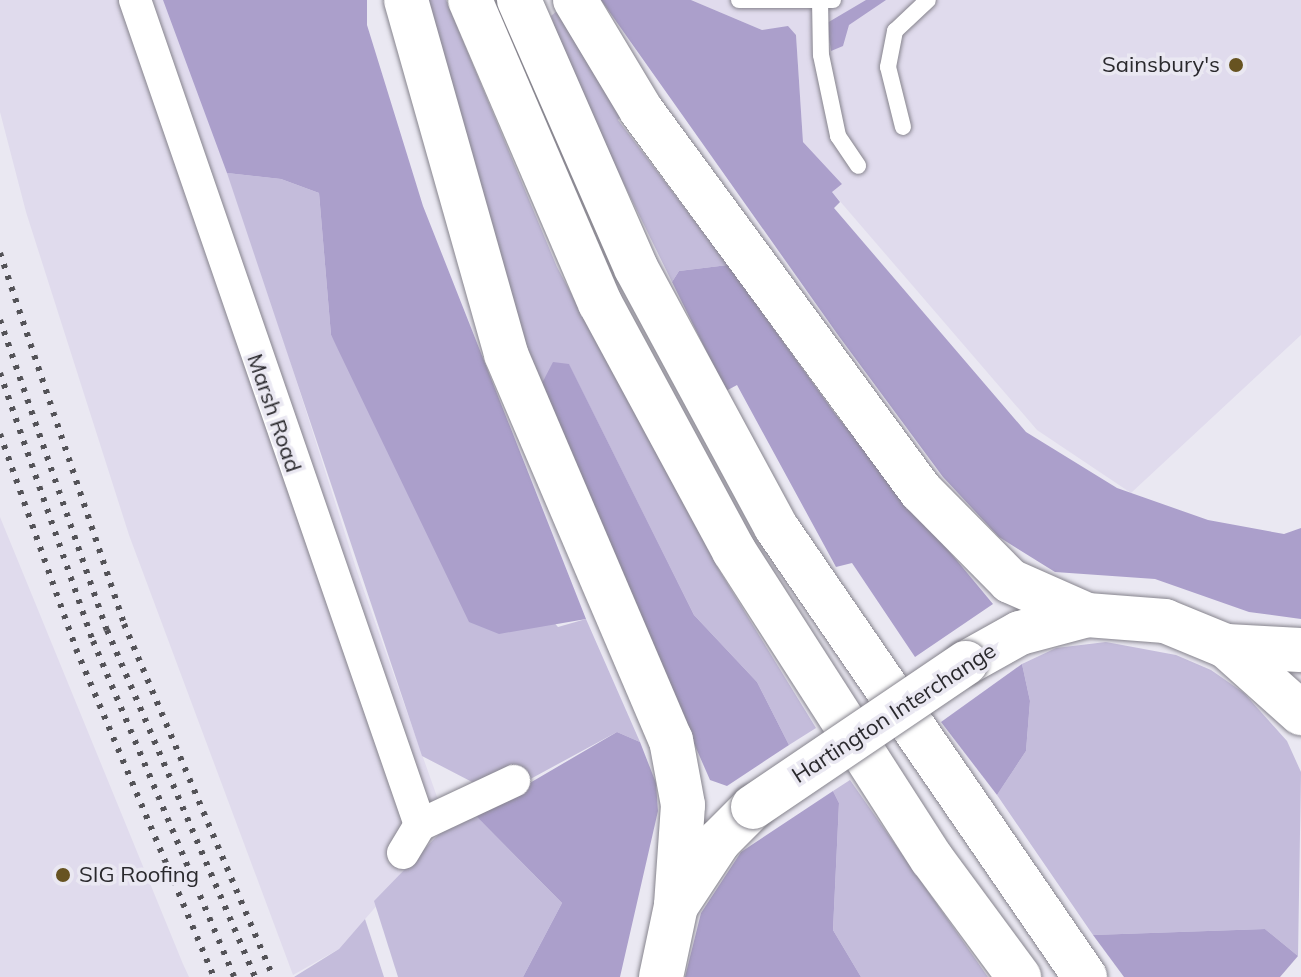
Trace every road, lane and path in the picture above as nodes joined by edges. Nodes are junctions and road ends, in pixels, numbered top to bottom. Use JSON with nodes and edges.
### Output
{"nodes":[{"id":1,"x":135,"y":0,"type":"edge"},
{"id":2,"x":406,"y":0,"type":"edge"},
{"id":3,"x":470,"y":0,"type":"edge"},
{"id":4,"x":519,"y":0,"type":"edge"},
{"id":5,"x":575,"y":0,"type":"edge"},
{"id":6,"x":739,"y":0,"type":"edge"},
{"id":7,"x":928,"y":0,"type":"edge"},
{"id":8,"x":824,"y":2,"type":"edge"},
{"id":9,"x":903,"y":127,"type":"dead end"},
{"id":10,"x":858,"y":166,"type":"dead end"},
{"id":11,"x":1087,"y":615,"type":"junction"},
{"id":12,"x":1226,"y":646,"type":"junction"},
{"id":13,"x":1301,"y":650,"type":"edge"},
{"id":14,"x":1301,"y":713,"type":"edge"},
{"id":15,"x":514,"y":781,"type":"dead end"},
{"id":16,"x":420,"y":825,"type":"junction"},
{"id":17,"x":403,"y":853,"type":"dead end"},
{"id":18,"x":676,"y":906,"type":"junction"},
{"id":19,"x":661,"y":977,"type":"edge"},
{"id":20,"x":1019,"y":977,"type":"edge"},
{"id":21,"x":1085,"y":977,"type":"edge"}],
"edges":[{"from":1,"to":16,"type":"street","name":"Marsh Road"},
{"from":2,"to":18,"type":"main road"},
{"from":3,"to":20,"type":"main road"},
{"from":4,"to":21,"type":"main road"},
{"from":5,"to":11,"type":"main road"},
{"from":6,"to":8,"type":"lane"},
{"from":7,"to":9,"type":"lane"},
{"from":8,"to":10,"type":"lane"},
{"from":11,"to":12,"type":"main road","name":"Hartington Interchange"},
{"from":11,"to":18,"type":"main road","name":"Hartington Interchange","bridge":true},
{"from":12,"to":13,"type":"main road"},
{"from":12,"to":14,"type":"main road","name":"Hartington Interchange"},
{"from":15,"to":16,"type":"street"},
{"from":16,"to":17,"type":"street"},
{"from":18,"to":19,"type":"main road","name":"Hartington Interchange"}]}
